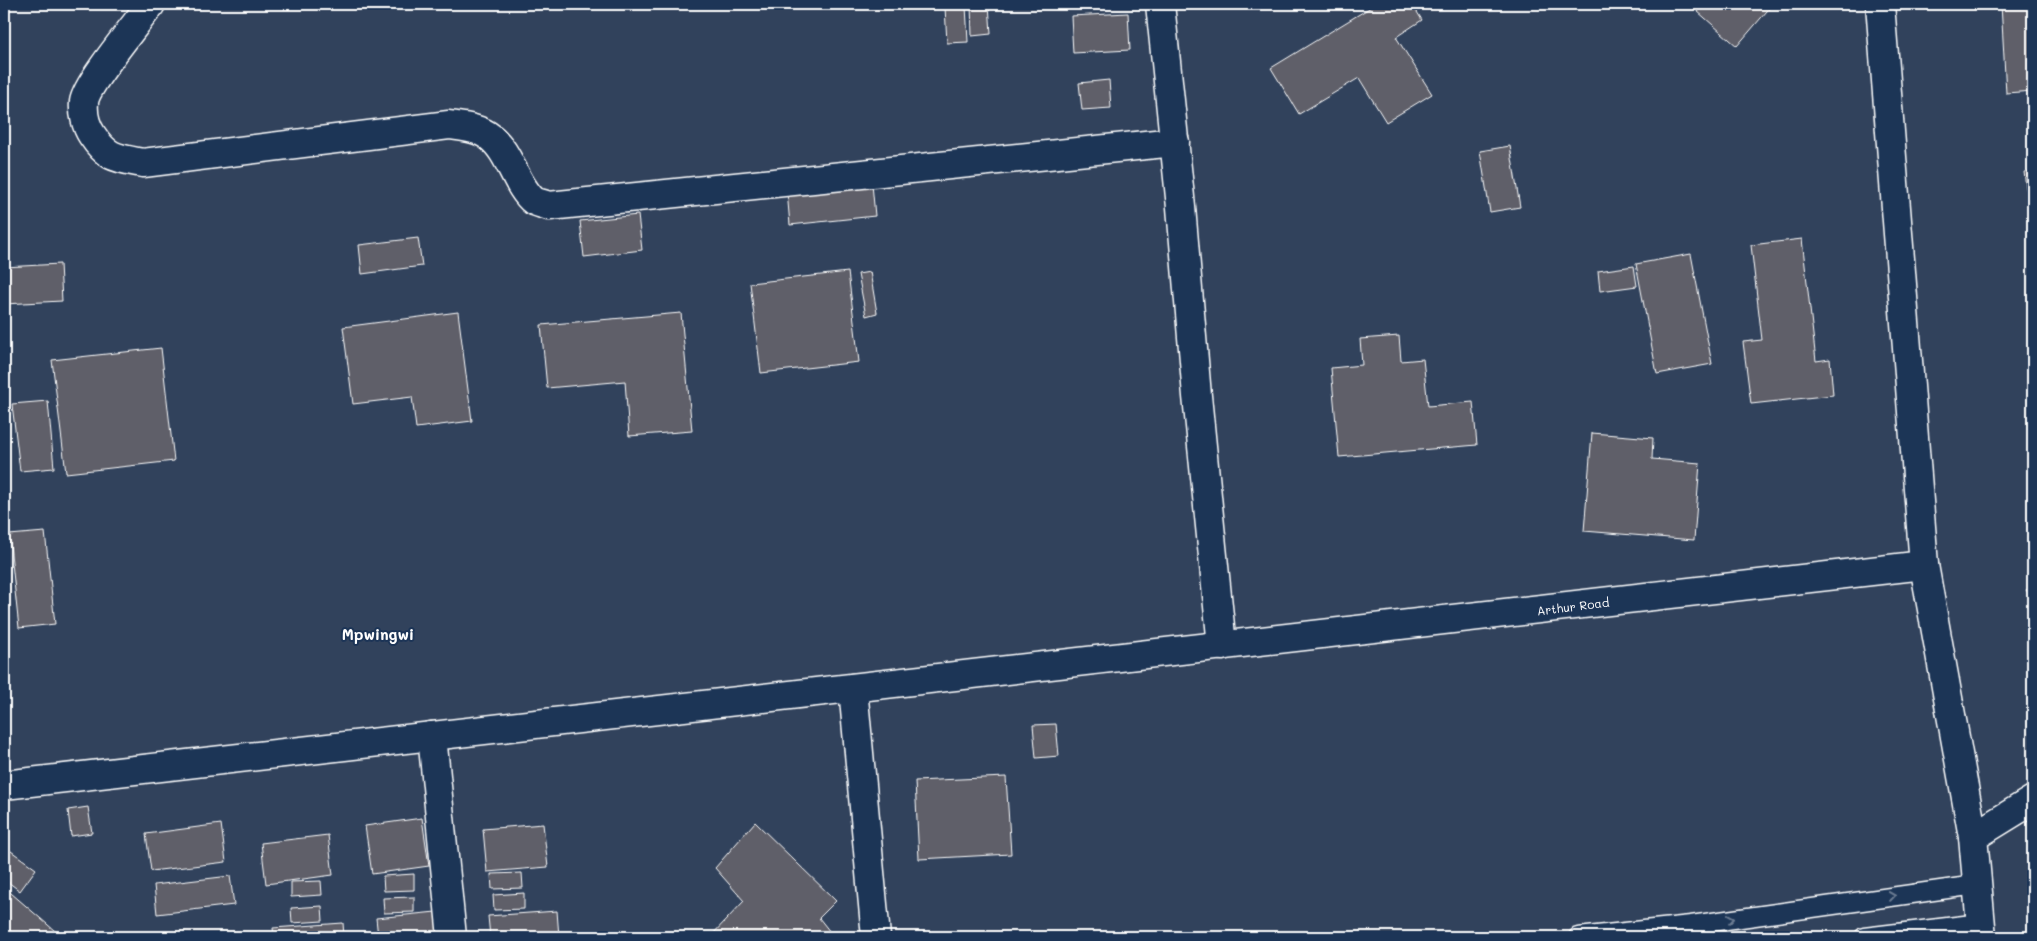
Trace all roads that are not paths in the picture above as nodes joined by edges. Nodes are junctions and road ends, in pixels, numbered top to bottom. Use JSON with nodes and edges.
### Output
{"nodes":[{"id":1,"x":151,"y":4,"type":"edge"},
{"id":2,"x":1160,"y":4,"type":"edge"},
{"id":3,"x":1880,"y":4,"type":"edge"},
{"id":4,"x":1175,"y":142,"type":"junction"},
{"id":5,"x":1924,"y":566,"type":"junction"},
{"id":6,"x":1222,"y":646,"type":"junction"},
{"id":7,"x":853,"y":688,"type":"junction"},
{"id":8,"x":432,"y":736,"type":"junction"},
{"id":9,"x":4,"y":785,"type":"edge"},
{"id":10,"x":2033,"y":800,"type":"edge"},
{"id":11,"x":1974,"y":837,"type":"junction"},
{"id":12,"x":1976,"y":885,"type":"junction"},
{"id":13,"x":1981,"y":930,"type":"edge"},
{"id":14,"x":452,"y":937,"type":"edge"},
{"id":15,"x":876,"y":937,"type":"edge"},
{"id":16,"x":1578,"y":937,"type":"edge"},
{"id":17,"x":1864,"y":937,"type":"edge"}],
"edges":[{"from":1,"to":4,"type":"street"},
{"from":2,"to":4,"type":"street"},
{"from":3,"to":5,"type":"street"},
{"from":4,"to":6,"type":"street"},
{"from":5,"to":6,"type":"street","name":"Arthur Road"},
{"from":5,"to":11,"type":"street"},
{"from":6,"to":7,"type":"street","name":"Arthur Road"},
{"from":7,"to":8,"type":"street","name":"Arthur Road"},
{"from":7,"to":15,"type":"street"},
{"from":8,"to":9,"type":"street","name":"Arthur Road"},
{"from":8,"to":14,"type":"street"},
{"from":10,"to":11,"type":"street"},
{"from":11,"to":12,"type":"street"},
{"from":12,"to":13,"type":"street"},
{"from":16,"to":12,"type":"lane","one_way":true},
{"from":13,"to":17,"type":"lane"}]}
